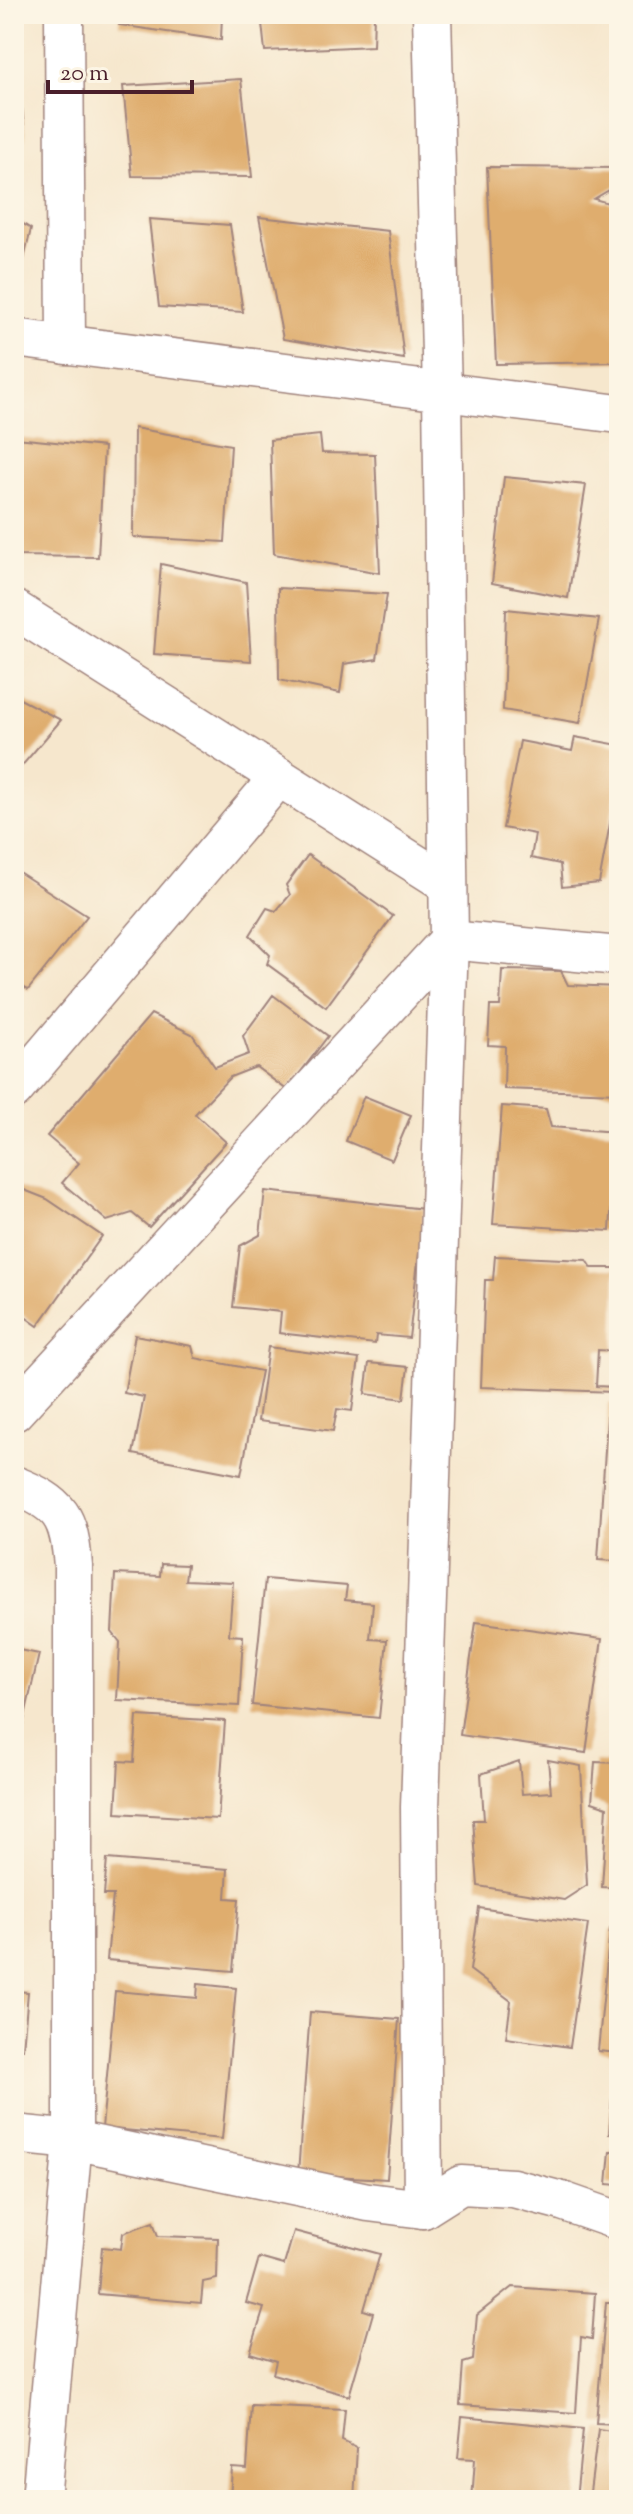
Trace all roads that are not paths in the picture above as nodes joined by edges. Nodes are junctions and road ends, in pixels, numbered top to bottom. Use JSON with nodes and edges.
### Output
{"nodes":[{"id":1,"x":64,"y":14,"type":"edge"},
{"id":2,"x":432,"y":14,"type":"edge"},
{"id":3,"x":14,"y":338,"type":"edge"},
{"id":4,"x":66,"y":345,"type":"junction"},
{"id":5,"x":442,"y":392,"type":"junction"},
{"id":6,"x":619,"y":414,"type":"edge"},
{"id":7,"x":14,"y":609,"type":"edge"},
{"id":8,"x":279,"y":777,"type":"junction"},
{"id":9,"x":446,"y":883,"type":"junction"},
{"id":10,"x":449,"y":940,"type":"junction"},
{"id":11,"x":619,"y":956,"type":"edge"},
{"id":12,"x":14,"y":1090,"type":"edge"},
{"id":13,"x":14,"y":1412,"type":"edge"},
{"id":14,"x":14,"y":1485,"type":"edge"},
{"id":15,"x":14,"y":2134,"type":"edge"},
{"id":16,"x":73,"y":2140,"type":"junction"},
{"id":17,"x":423,"y":2209,"type":"junction"},
{"id":18,"x":619,"y":2221,"type":"edge"},
{"id":19,"x":41,"y":2500,"type":"edge"}],
"edges":[{"from":1,"to":4,"type":"street"},
{"from":2,"to":5,"type":"street"},
{"from":3,"to":4,"type":"street"},
{"from":4,"to":5,"type":"street"},
{"from":5,"to":6,"type":"street"},
{"from":5,"to":9,"type":"street"},
{"from":7,"to":8,"type":"street"},
{"from":8,"to":9,"type":"street"},
{"from":8,"to":12,"type":"street"},
{"from":9,"to":10,"type":"street"},
{"from":10,"to":11,"type":"street"},
{"from":10,"to":13,"type":"street"},
{"from":10,"to":17,"type":"street"},
{"from":14,"to":16,"type":"street"},
{"from":15,"to":16,"type":"street"},
{"from":16,"to":17,"type":"street"},
{"from":16,"to":19,"type":"street"},
{"from":17,"to":18,"type":"street"}]}
